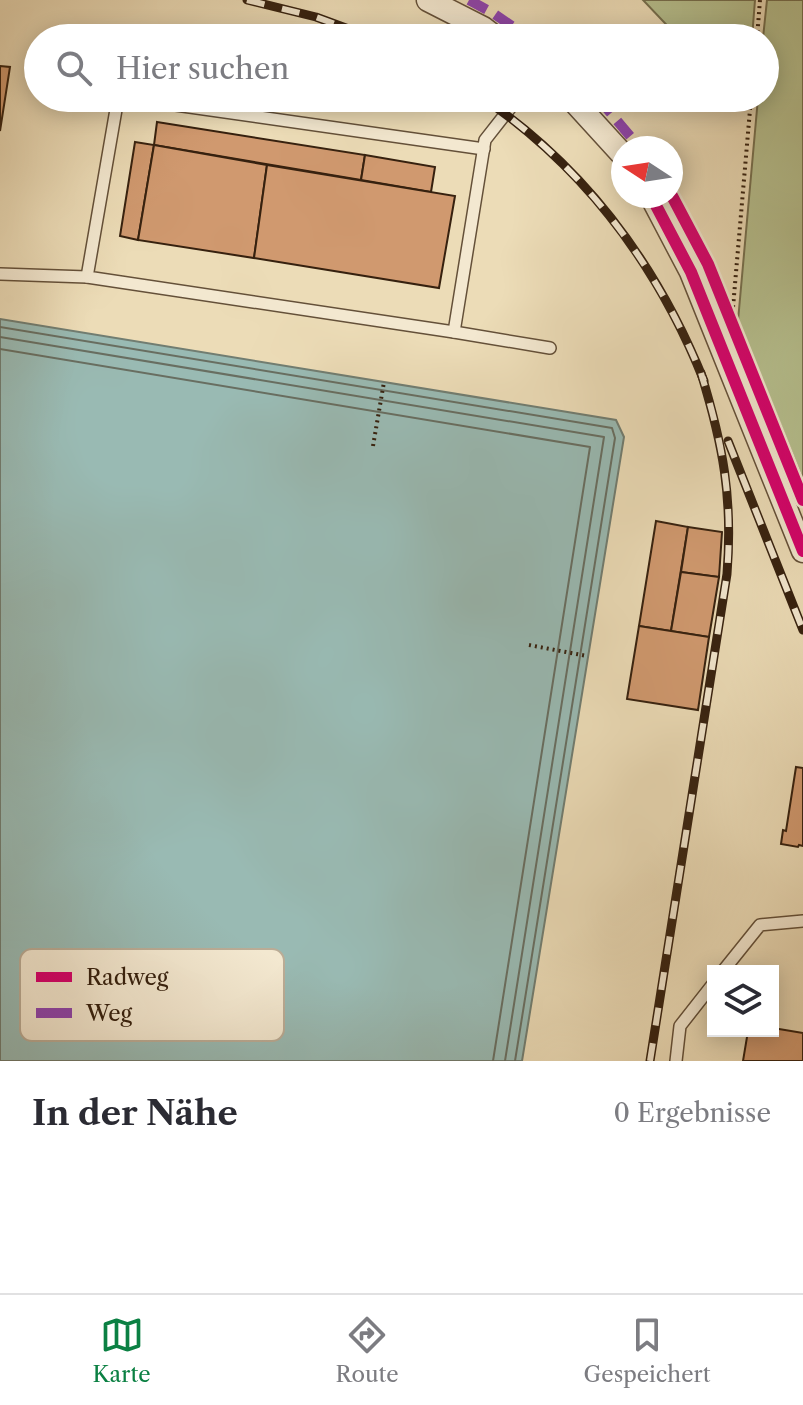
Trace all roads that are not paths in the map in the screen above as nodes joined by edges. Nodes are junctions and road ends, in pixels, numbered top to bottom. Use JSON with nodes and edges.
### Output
{"nodes":[{"id":1,"x":428,"y":0,"type":"edge"},
{"id":2,"x":475,"y":24,"type":"edge"},
{"id":3,"x":116,"y":112,"type":"edge"},
{"id":4,"x":224,"y":112,"type":"edge"},
{"id":5,"x":507,"y":112,"type":"edge"},
{"id":6,"x":584,"y":112,"type":"edge"},
{"id":7,"x":611,"y":142,"type":"edge"},
{"id":8,"x":484,"y":149,"type":"junction"},
{"id":9,"x":657,"y":208,"type":"edge"},
{"id":10,"x":0,"y":274,"type":"edge"},
{"id":11,"x":87,"y":277,"type":"junction"},
{"id":12,"x":454,"y":332,"type":"junction"},
{"id":13,"x":550,"y":348,"type":"dead end"},
{"id":14,"x":803,"y":551,"type":"edge"},
{"id":15,"x":803,"y":921,"type":"edge"},
{"id":16,"x":728,"y":965,"type":"edge"},
{"id":17,"x":707,"y":992,"type":"edge"},
{"id":18,"x":676,"y":1061,"type":"edge"}],
"edges":[{"from":1,"to":2,"type":"street"},
{"from":3,"to":11,"type":"lane"},
{"from":4,"to":8,"type":"lane"},
{"from":5,"to":8,"type":"lane"},
{"from":6,"to":7,"type":"street"},
{"from":8,"to":12,"type":"lane"},
{"from":9,"to":14,"type":"street"},
{"from":10,"to":11,"type":"lane"},
{"from":11,"to":12,"type":"lane"},
{"from":12,"to":13,"type":"lane"},
{"from":15,"to":16,"type":"lane"},
{"from":17,"to":18,"type":"lane"}]}
